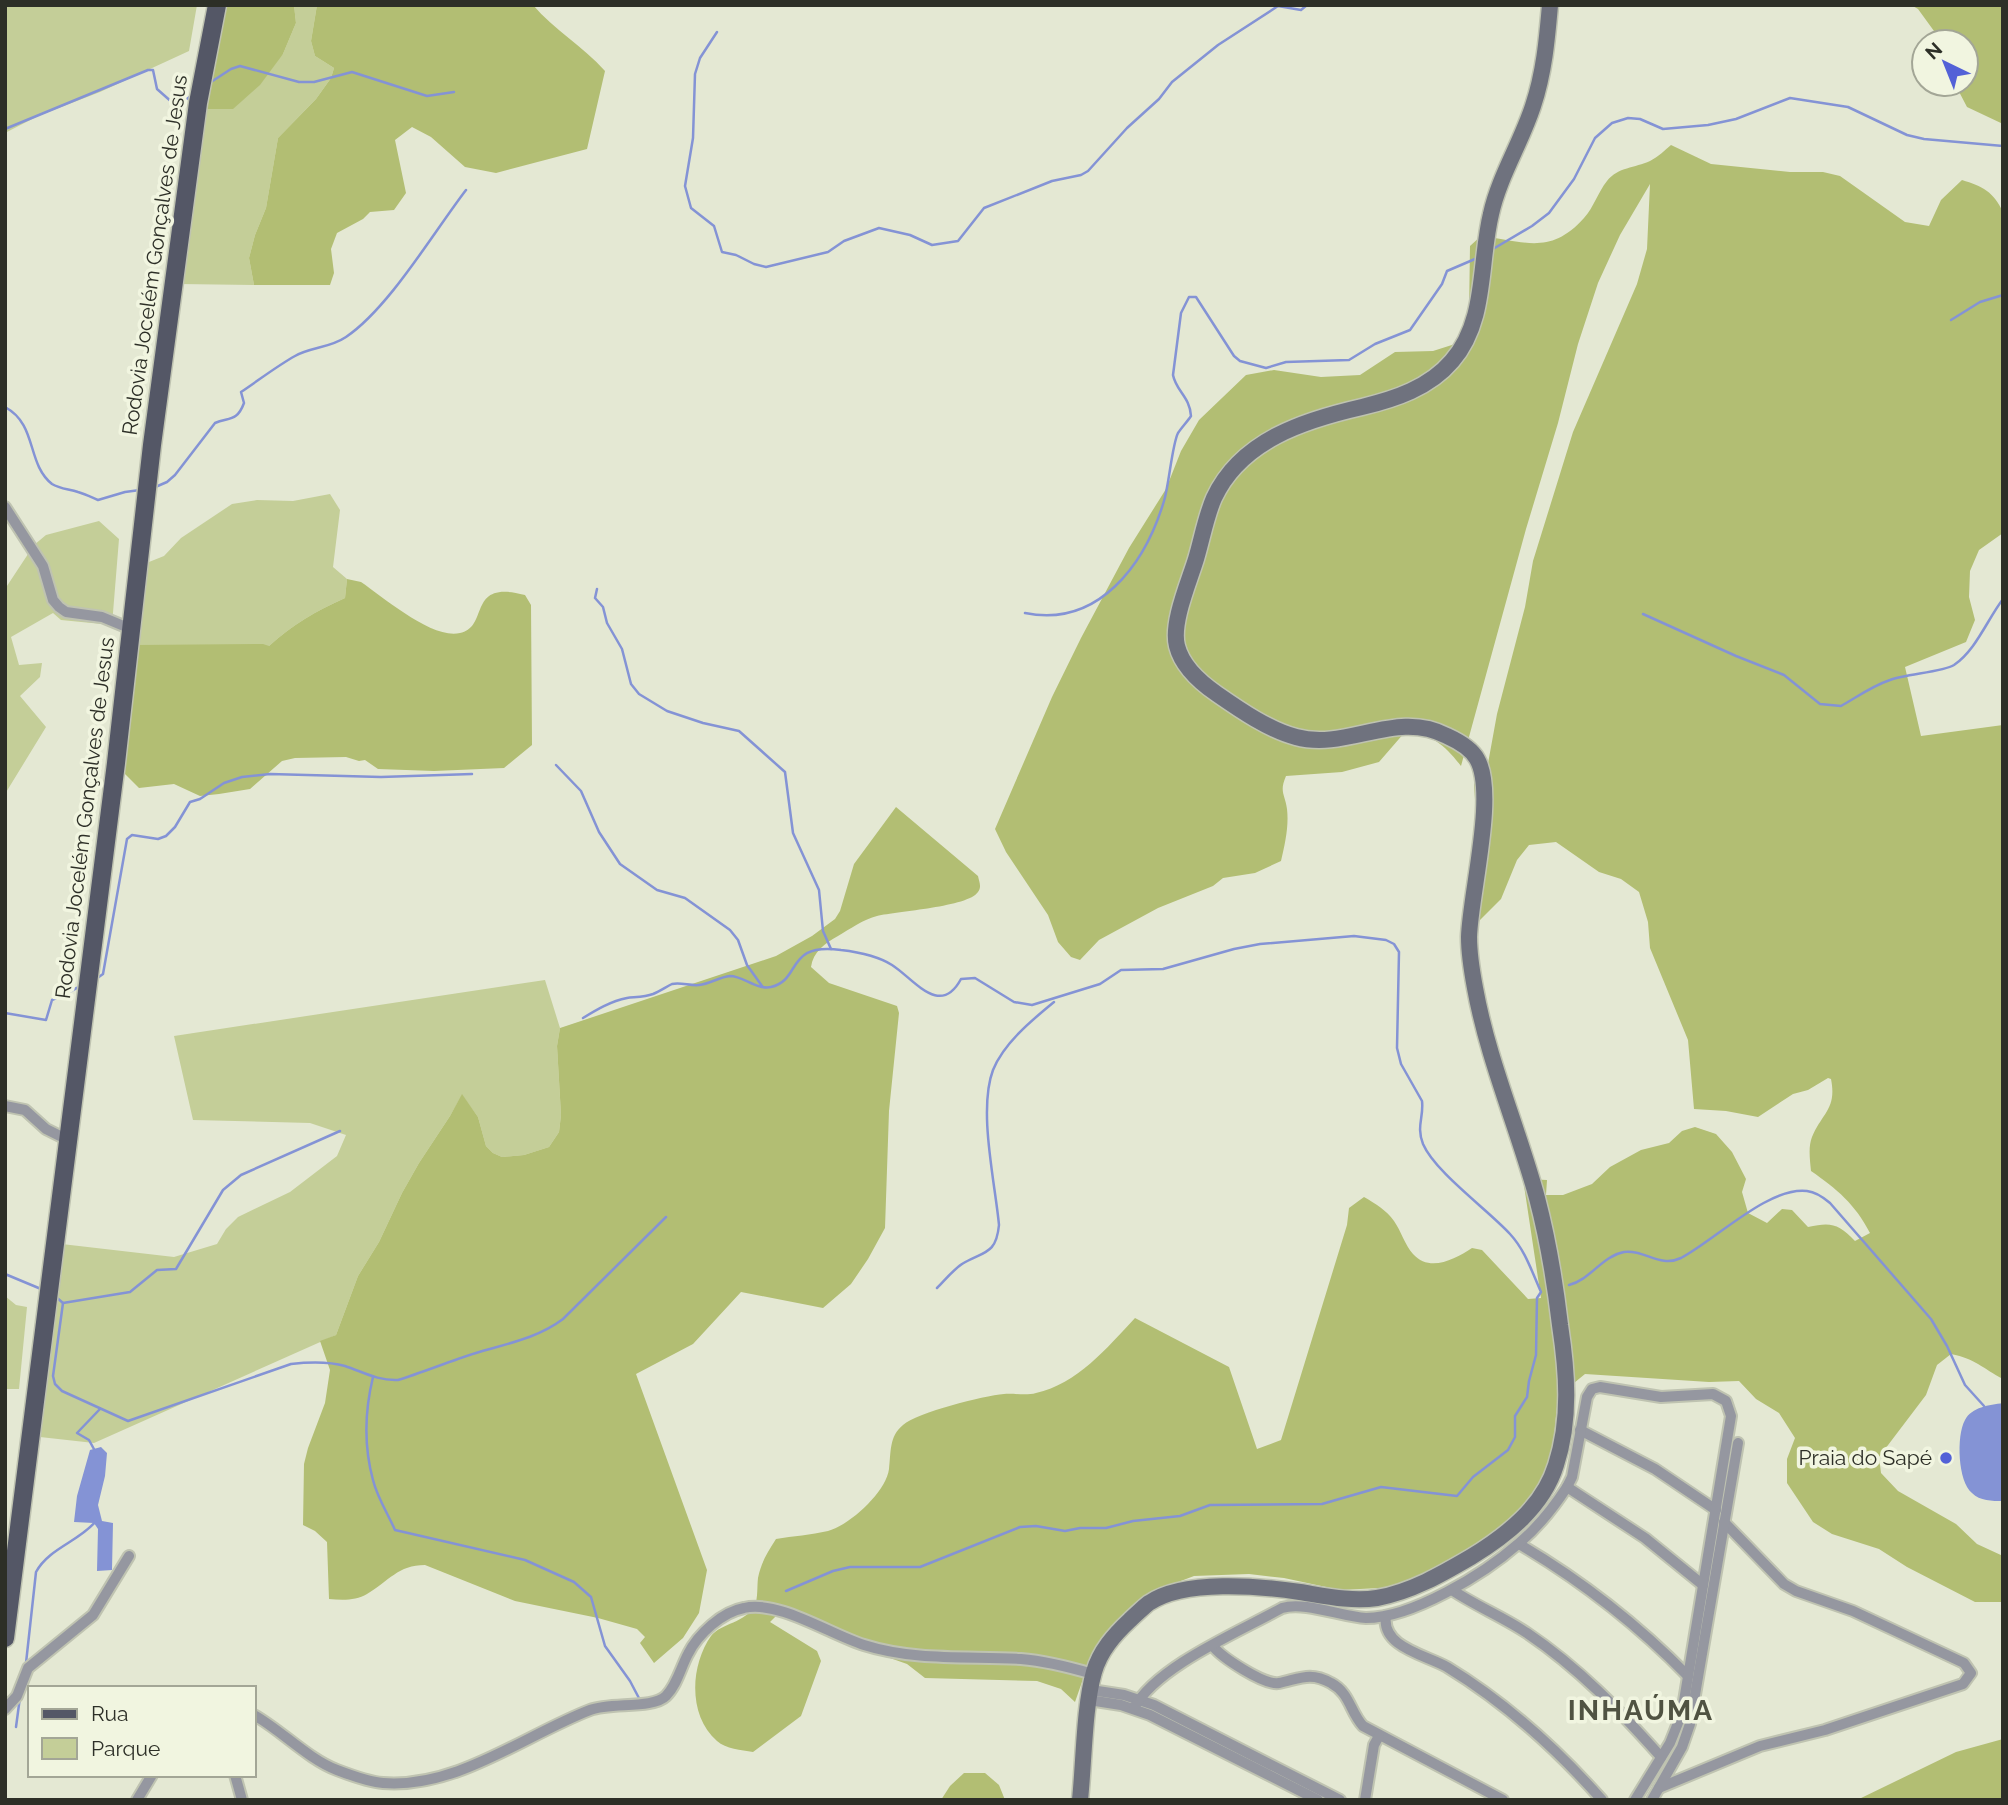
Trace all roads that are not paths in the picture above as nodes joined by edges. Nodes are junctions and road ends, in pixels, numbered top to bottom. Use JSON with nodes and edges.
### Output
{"nodes":[{"id":1,"x":217,"y":5,"type":"edge"},
{"id":2,"x":1550,"y":5,"type":"edge"},
{"id":3,"x":5,"y":507,"type":"edge"},
{"id":4,"x":131,"y":629,"type":"junction"},
{"id":5,"x":5,"y":1106,"type":"edge"},
{"id":6,"x":68,"y":1140,"type":"junction"},
{"id":7,"x":1580,"y":1430,"type":"junction"},
{"id":8,"x":1738,"y":1443,"type":"dead end"},
{"id":9,"x":1567,"y":1487,"type":"junction"},
{"id":10,"x":1716,"y":1510,"type":"junction"},
{"id":11,"x":1724,"y":1522,"type":"junction"},
{"id":12,"x":1519,"y":1544,"type":"junction"},
{"id":13,"x":129,"y":1556,"type":"dead end"},
{"id":14,"x":1703,"y":1585,"type":"junction"},
{"id":15,"x":1452,"y":1590,"type":"junction"},
{"id":16,"x":1386,"y":1616,"type":"junction"},
{"id":17,"x":5,"y":1638,"type":"edge"},
{"id":18,"x":1213,"y":1646,"type":"junction"},
{"id":19,"x":1688,"y":1676,"type":"junction"},
{"id":20,"x":1091,"y":1688,"type":"junction"},
{"id":21,"x":1137,"y":1704,"type":"junction"},
{"id":22,"x":5,"y":1709,"type":"edge"},
{"id":23,"x":256,"y":1716,"type":"edge"},
{"id":24,"x":1379,"y":1736,"type":"junction"},
{"id":25,"x":1661,"y":1757,"type":"junction"},
{"id":26,"x":151,"y":1777,"type":"edge"},
{"id":27,"x":236,"y":1777,"type":"edge"},
{"id":28,"x":1659,"y":1788,"type":"junction"},
{"id":29,"x":137,"y":1800,"type":"edge"},
{"id":30,"x":242,"y":1800,"type":"edge"},
{"id":31,"x":1080,"y":1800,"type":"edge"},
{"id":32,"x":1318,"y":1800,"type":"edge"},
{"id":33,"x":1340,"y":1800,"type":"edge"},
{"id":34,"x":1365,"y":1800,"type":"edge"},
{"id":35,"x":1503,"y":1800,"type":"edge"},
{"id":36,"x":1602,"y":1800,"type":"edge"},
{"id":37,"x":1635,"y":1800,"type":"edge"},
{"id":38,"x":1652,"y":1800,"type":"edge"}],
"edges":[{"from":1,"to":4,"type":"main road","name":"Rodovia Jocelém Gonçalves de Jesus"},
{"from":2,"to":20,"type":"street"},
{"from":3,"to":4,"type":"street"},
{"from":4,"to":6,"type":"main road","name":"Rodovia Jocelém Gonçalves de Jesus"},
{"from":5,"to":6,"type":"street"},
{"from":6,"to":17,"type":"main road","name":"Rodovia Jocelém Gonçalves de Jesus"},
{"from":7,"to":9,"type":"street"},
{"from":7,"to":10,"type":"street"},
{"from":7,"to":10,"type":"street"},
{"from":8,"to":11,"type":"street"},
{"from":9,"to":12,"type":"street"},
{"from":9,"to":14,"type":"street"},
{"from":10,"to":14,"type":"street"},
{"from":11,"to":28,"type":"street"},
{"from":11,"to":28,"type":"street"},
{"from":12,"to":15,"type":"street"},
{"from":12,"to":19,"type":"street"},
{"from":13,"to":22,"type":"street"},
{"from":14,"to":19,"type":"street"},
{"from":15,"to":16,"type":"street"},
{"from":15,"to":25,"type":"street"},
{"from":16,"to":18,"type":"street"},
{"from":16,"to":36,"type":"street"},
{"from":18,"to":21,"type":"street"},
{"from":18,"to":24,"type":"street"},
{"from":19,"to":25,"type":"street"},
{"from":20,"to":21,"type":"street"},
{"from":20,"to":23,"type":"street"},
{"from":20,"to":31,"type":"street"},
{"from":21,"to":32,"type":"street"},
{"from":21,"to":33,"type":"street"},
{"from":24,"to":34,"type":"street"},
{"from":24,"to":35,"type":"street"},
{"from":25,"to":37,"type":"street"},
{"from":26,"to":29,"type":"street"},
{"from":27,"to":30,"type":"street"},
{"from":28,"to":38,"type":"street"}]}
